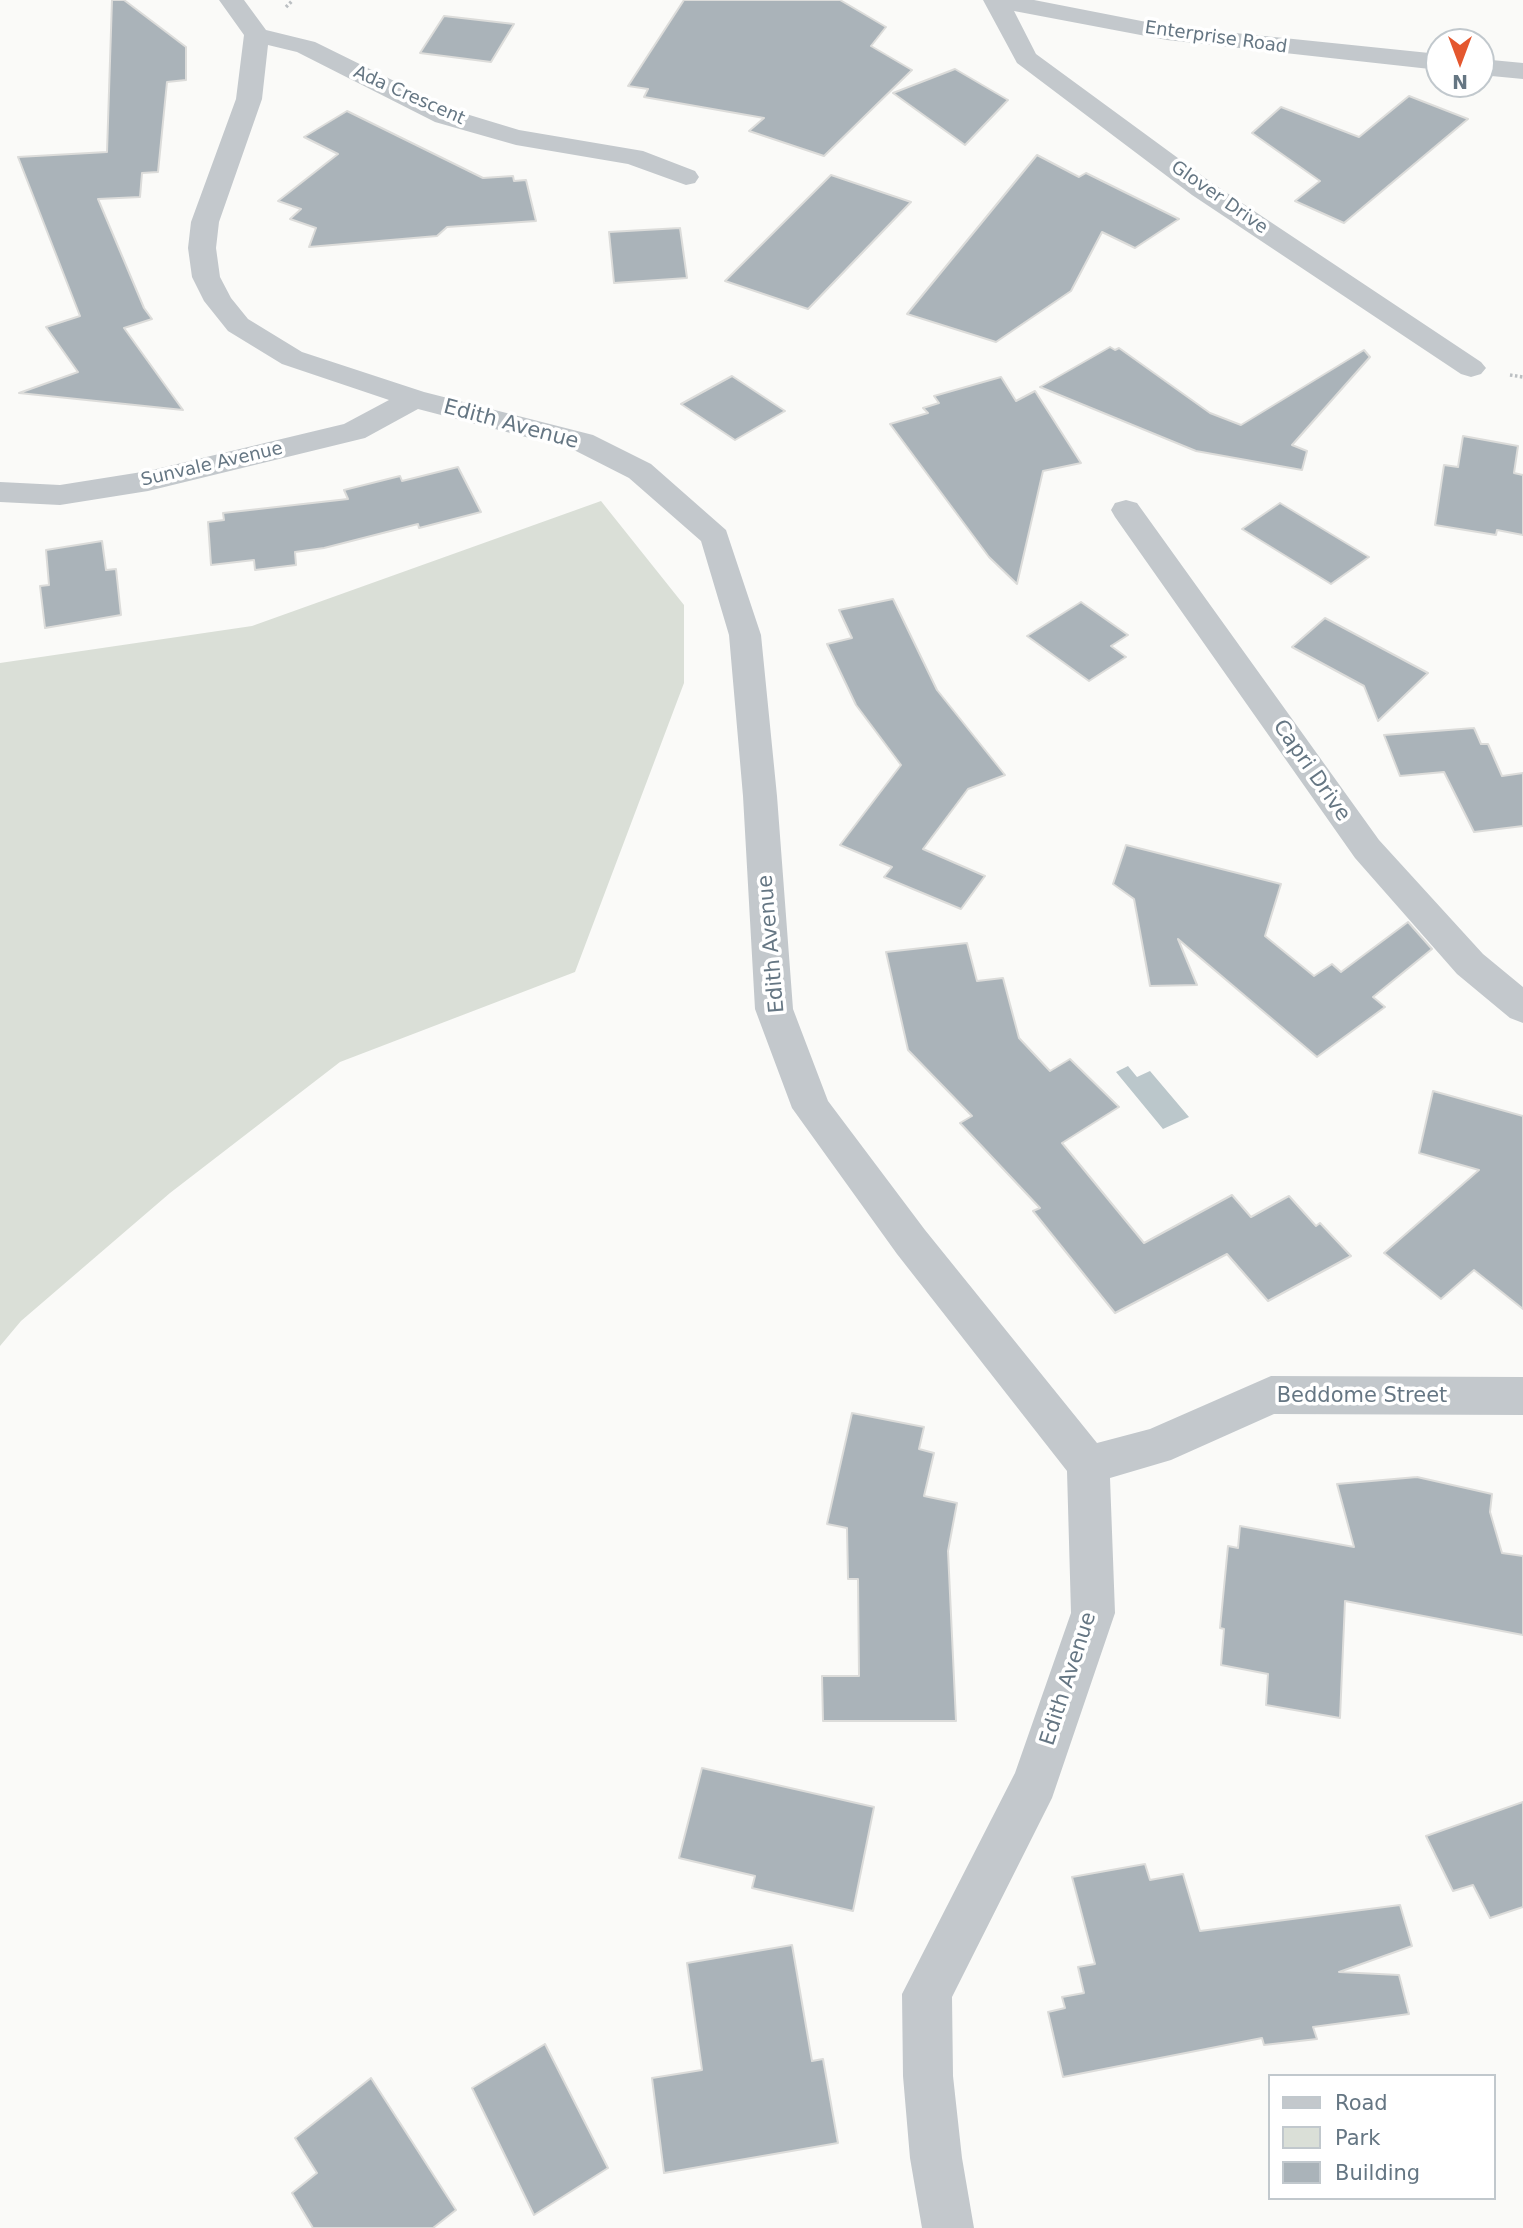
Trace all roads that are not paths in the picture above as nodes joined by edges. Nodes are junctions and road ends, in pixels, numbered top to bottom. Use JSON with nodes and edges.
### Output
{"nodes":[{"id":1,"x":230,"y":0,"type":"edge"},
{"id":2,"x":995,"y":0,"type":"edge"},
{"id":3,"x":257,"y":35,"type":"junction"},
{"id":4,"x":1425,"y":61,"type":"edge"},
{"id":5,"x":1495,"y":68,"type":"edge"},
{"id":6,"x":1523,"y":71,"type":"edge"},
{"id":7,"x":686,"y":177,"type":"dead end"},
{"id":8,"x":1471,"y":368,"type":"dead end"},
{"id":9,"x":414,"y":398,"type":"junction"},
{"id":10,"x":0,"y":492,"type":"edge"},
{"id":11,"x":1126,"y":510,"type":"dead end"},
{"id":12,"x":1523,"y":1008,"type":"edge"},
{"id":13,"x":1523,"y":1396,"type":"edge"},
{"id":14,"x":1087,"y":1465,"type":"junction"},
{"id":15,"x":948,"y":2228,"type":"edge"}],
"edges":[{"from":1,"to":3,"type":"street"},
{"from":2,"to":4,"type":"street","name":"Enterprise Road"},
{"from":2,"to":8,"type":"street","name":"Glover Drive"},
{"from":3,"to":7,"type":"street","name":"Ada Crescent"},
{"from":3,"to":9,"type":"street","name":"Edith Avenue"},
{"from":5,"to":6,"type":"street"},
{"from":9,"to":10,"type":"street","name":"Sunvale Avenue"},
{"from":9,"to":14,"type":"street","name":"Edith Avenue"},
{"from":11,"to":12,"type":"street","name":"Capri Drive"},
{"from":13,"to":14,"type":"street","name":"Beddome Street"},
{"from":14,"to":15,"type":"street","name":"Edith Avenue"}]}
